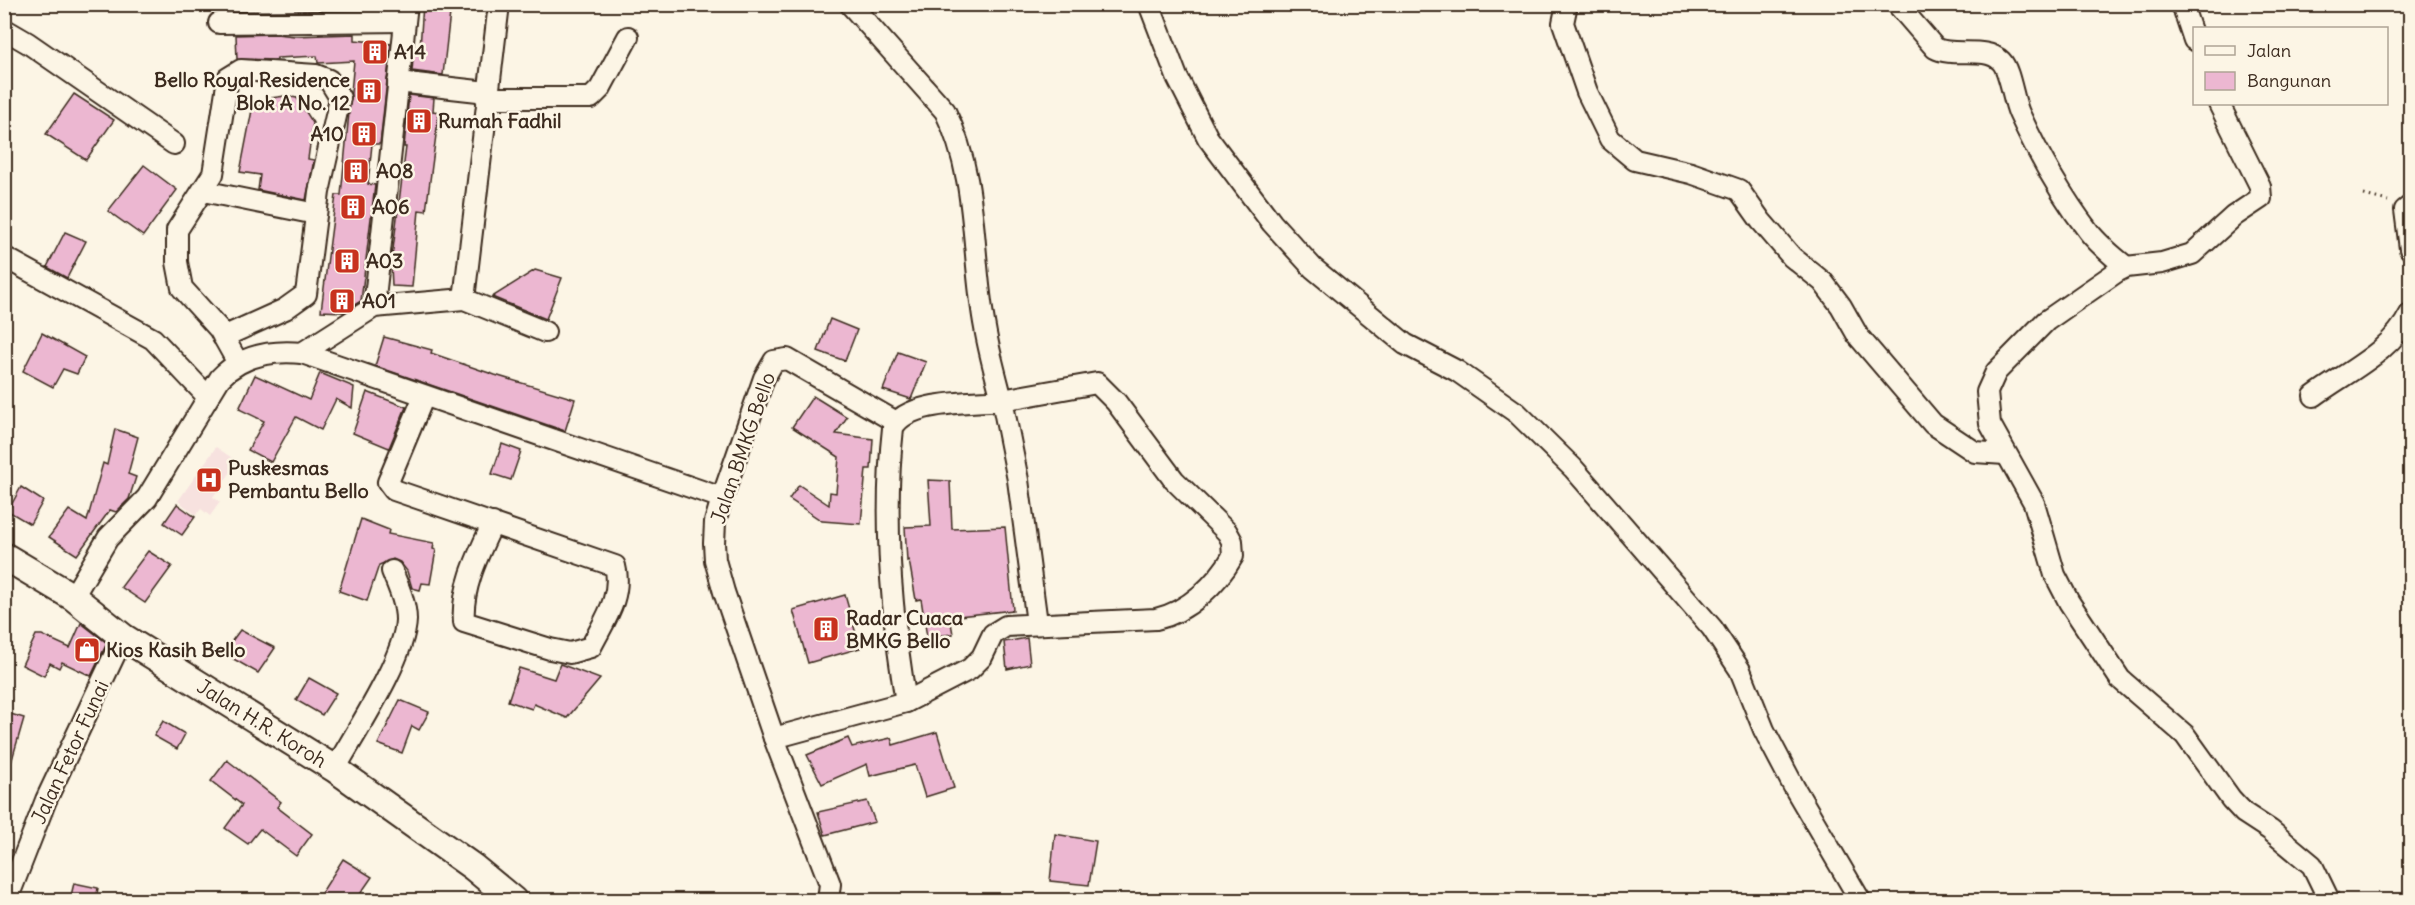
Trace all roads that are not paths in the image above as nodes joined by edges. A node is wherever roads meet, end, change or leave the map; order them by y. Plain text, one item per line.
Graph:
1 (499, 4) edge
2 (850, 4) edge
3 (1149, 4) edge
4 (1567, 4) edge
5 (1897, 4) edge
6 (2182, 4) edge
7 (406, 13) edge
8 (219, 23) dead end
9 (4, 29) edge
10 (628, 37) dead end
11 (2193, 37) edge
12 (398, 82) junction
13 (487, 95) junction
14 (2220, 105) edge
15 (174, 144) dead end
16 (202, 191) junction
17 (2408, 208) edge
18 (316, 214) junction
19 (2410, 249) edge
20 (4, 256) edge
21 (2126, 267) junction
22 (464, 299) junction
23 (374, 307) junction
24 (2410, 314) edge
25 (545, 332) dead end
26 (223, 337) junction
27 (302, 353) junction
28 (237, 363) junction
29 (424, 396) junction
30 (2314, 396) dead end
31 (208, 397) junction
32 (1002, 400) junction
33 (896, 422) junction
34 (2006, 454) junction
35 (722, 498) junction
36 (493, 523) junction
37 (4, 556) edge
38 (393, 571) dead end
39 (73, 597) junction
40 (1037, 623) junction
41 (123, 638) junction
42 (906, 702) junction
43 (774, 738) junction
44 (335, 769) junction
45 (7, 900) edge
46 (513, 900) edge
47 (828, 900) edge
48 (1860, 900) edge
49 (2328, 900) edge

1 - 13 street
2 - 32 street
3 - 48 street
4 - 34 street
5 - 21 street
6 - 11 street
7 - 8 street
7 - 12 street
9 - 15 street
10 - 13 street
12 - 13 street
12 - 23 street
13 - 22 street
14 - 21 street
16 - 18 street
16 - 18 street
16 - 26 street
17 - 19 street
18 - 26 street
20 - 31 street
21 - 34 street
22 - 23 street
22 - 25 street
23 - 27 street
24 - 30 street
26 - 28 street
27 - 28 street
27 - 29 street
28 - 31 street
29 - 35 street
29 - 36 street
31 - 39 street
32 - 33 street
32 - 40 street
32 - 40 street
33 - 35 street, Jalan BMKG Bello
33 - 42 street
34 - 49 street
35 - 43 street, Jalan BMKG Bello
36 - 36 street
37 - 39 main road, Jalan H.R. Koroh
38 - 44 street
39 - 41 main road, Jalan H.R. Koroh
40 - 42 street
41 - 44 main road, Jalan H.R. Koroh
41 - 45 street, Jalan Fetor Funai
42 - 43 street
43 - 47 street, Jalan BMKG Bello
44 - 46 main road, Jalan H.R. Koroh

